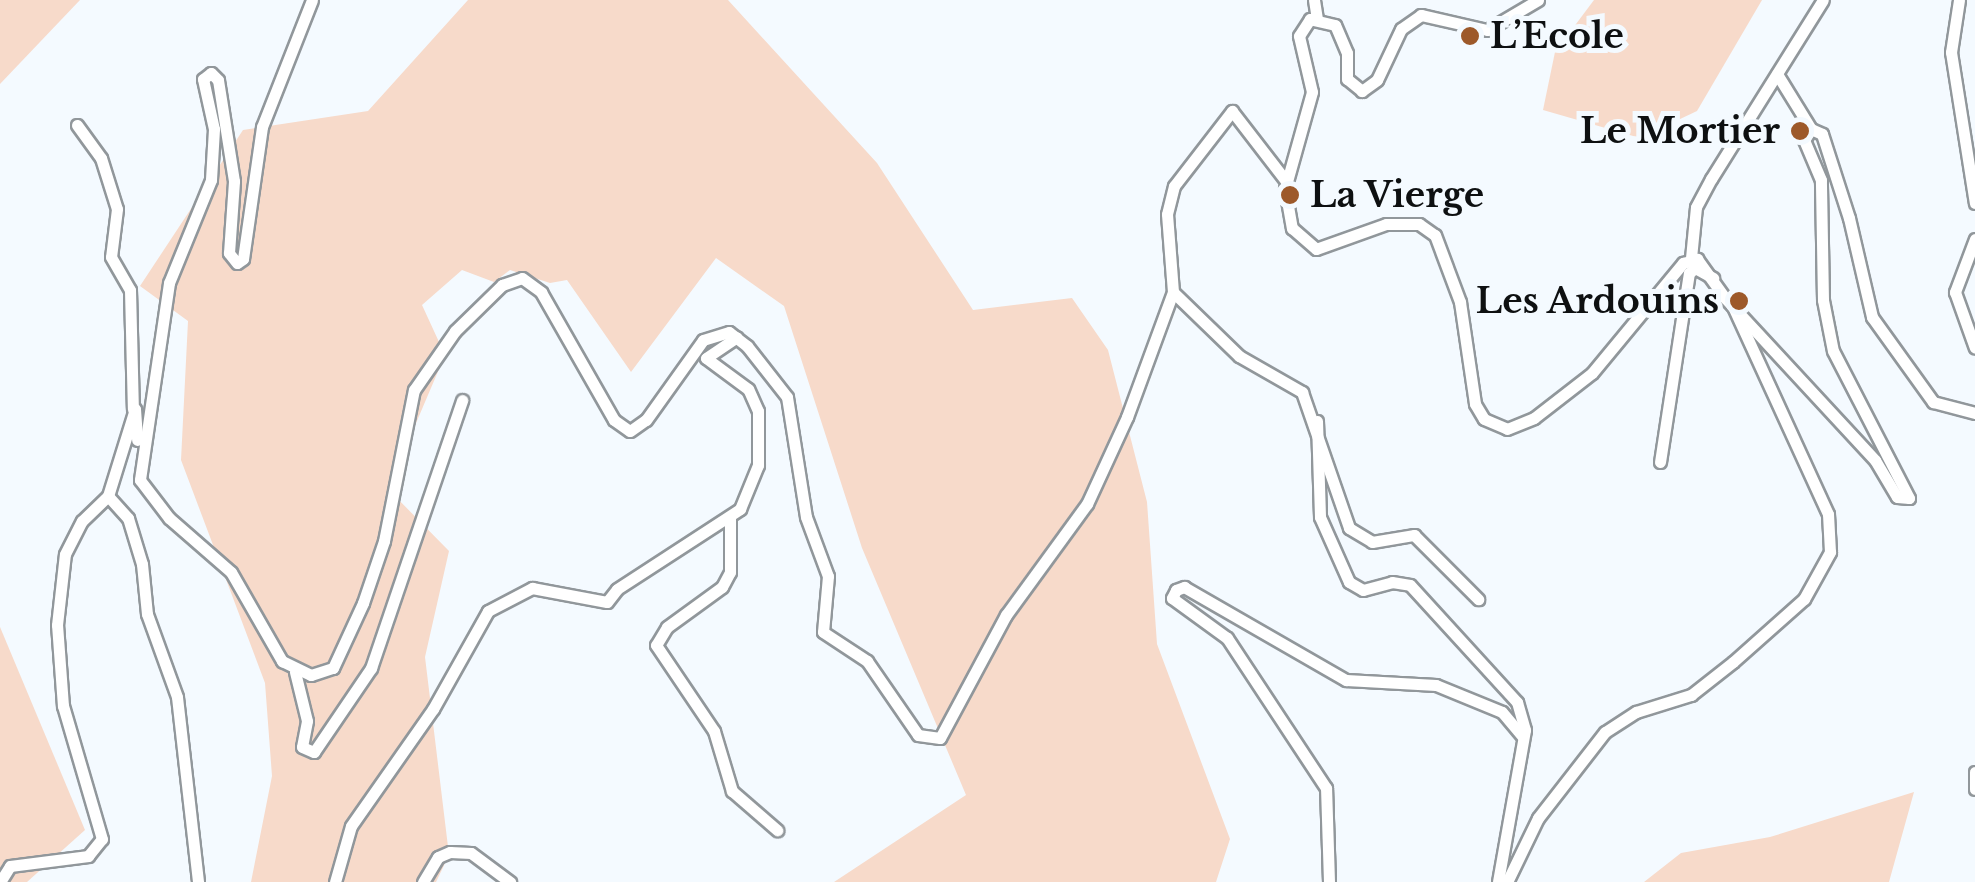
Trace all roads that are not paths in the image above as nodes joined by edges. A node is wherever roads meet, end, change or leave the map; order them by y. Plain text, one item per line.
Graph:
1 (312, 0) edge
2 (1314, 0) edge
3 (1538, 0) edge
4 (1823, 0) edge
5 (1959, 0) edge
6 (1317, 18) junction
7 (1777, 74) junction
8 (77, 126) dead end
9 (1811, 129) junction
10 (1286, 181) junction
11 (1975, 203) edge
12 (1975, 239) edge
13 (1691, 258) junction
14 (1713, 278) junction
15 (1173, 292) junction
16 (1732, 304) junction
17 (737, 337) junction
18 (1975, 348) edge
19 (462, 400) dead end
20 (134, 409) junction
21 (1975, 413) edge
22 (1318, 421) junction
23 (141, 461) junction
24 (1660, 462) dead end
25 (108, 496) junction
26 (730, 517) junction
27 (1478, 599) dead end
28 (295, 672) junction
29 (1522, 736) junction
30 (1975, 772) edge
31 (1975, 788) edge
32 (777, 830) dead end
33 (0, 882) edge
34 (198, 882) edge
35 (335, 882) edge
36 (423, 882) edge
37 (510, 882) edge
38 (1329, 882) edge
39 (1498, 882) edge
40 (1507, 882) edge

1 - 23 street
2 - 6 street
3 - 6 street
4 - 7 street
5 - 11 street
6 - 10 street
7 - 9 street
7 - 13 street
8 - 20 street
9 - 16 street
9 - 21 street
10 - 13 street
10 - 15 street
12 - 18 street
13 - 14 street
14 - 16 street
14 - 24 street
15 - 17 street
15 - 22 street
16 - 40 street
17 - 26 street
17 - 28 street
19 - 28 street
20 - 23 street
20 - 25 street
22 - 27 street
22 - 29 street
23 - 28 street
25 - 33 street
25 - 34 street
26 - 32 street
26 - 35 street
29 - 38 street
29 - 39 street
30 - 31 street
36 - 37 street

